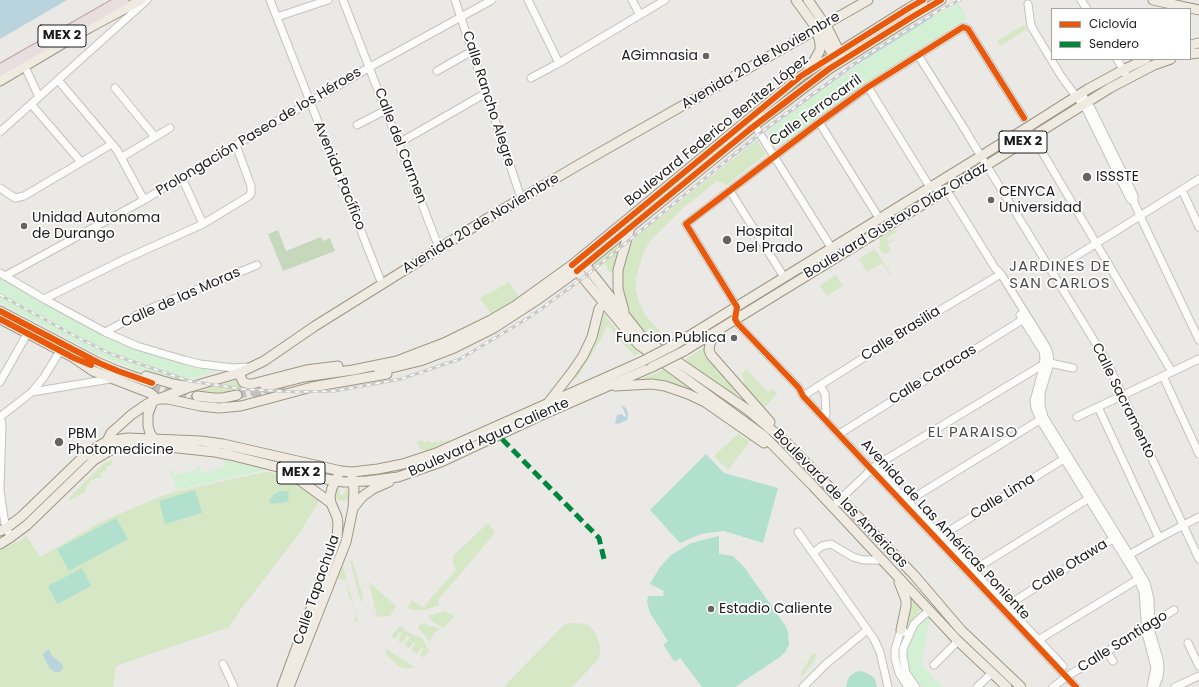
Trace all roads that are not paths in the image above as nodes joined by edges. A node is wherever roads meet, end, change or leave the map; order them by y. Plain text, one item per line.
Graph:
1 (123, 0) edge
2 (141, 0) edge
3 (147, 0) edge
4 (270, 0) edge
5 (328, 0) edge
6 (343, 0) edge
7 (455, 0) edge
8 (492, 0) edge
9 (528, 0) edge
10 (632, 0) edge
11 (665, 0) edge
12 (796, 0) edge
13 (808, 0) edge
14 (868, 0) edge
15 (923, 0) edge
16 (941, 0) edge
17 (1153, 0) edge
18 (1028, 4) dead end
19 (1190, 8) edge
20 (640, 15) junction
21 (461, 17) junction
22 (277, 18) junction
23 (821, 27) junction
24 (89, 28) junction
25 (472, 50) junction
26 (918, 55) junction
27 (839, 56) junction
28 (1051, 59) edge
29 (1052, 60) edge
30 (1118, 60) edge
31 (1144, 60) edge
32 (1168, 60) edge
33 (559, 63) junction
34 (370, 66) junction
35 (25, 67) junction
36 (0, 70) edge
37 (1123, 70) junction
38 (437, 71) dead end
39 (801, 76) junction
40 (531, 78) dead end
41 (1128, 78) junction
42 (58, 80) junction
43 (0, 81) edge
44 (868, 87) junction
45 (115, 88) dead end
46 (486, 93) junction
47 (1078, 95) junction
48 (39, 97) junction
49 (310, 101) junction
50 (31, 104) junction
51 (1086, 104) junction
52 (386, 110) junction
53 (1024, 118) dead end
54 (752, 122) junction
55 (819, 122) junction
56 (357, 125) dead end
57 (170, 128) dead end
58 (1028, 128) junction
59 (0, 132) edge
60 (1033, 136) junction
61 (155, 137) junction
62 (399, 143) junction
63 (112, 144) junction
64 (236, 145) junction
65 (775, 156) junction
66 (981, 156) junction
67 (122, 157) junction
68 (81, 162) junction
69 (987, 165) junction
70 (182, 178) junction
71 (1199, 179) edge
72 (932, 186) junction
73 (0, 188) edge
74 (1182, 190) junction
75 (730, 191) junction
76 (943, 192) junction
77 (522, 198) junction
78 (144, 200) junction
79 (1140, 216) junction
80 (879, 218) junction
81 (203, 224) junction
82 (1199, 227) edge
83 (630, 228) junction
84 (1096, 244) junction
85 (440, 248) junction
86 (831, 248) junction
87 (837, 257) junction
88 (582, 262) junction
89 (257, 265) dead end
90 (574, 268) junction
91 (1052, 271) junction
92 (2, 275) edge
93 (999, 275) junction
94 (784, 277) junction
95 (382, 284) junction
96 (44, 299) junction
97 (604, 303) junction
98 (615, 303) junction
99 (737, 307) junction
100 (0, 311) edge
101 (627, 318) junction
102 (1025, 318) junction
103 (735, 319) junction
104 (1, 322) edge
105 (105, 332) junction
106 (715, 332) junction
107 (26, 334) junction
108 (1199, 340) edge
109 (64, 349) junction
110 (422, 352) junction
111 (74, 358) junction
112 (1199, 359) edge
113 (420, 361) junction
114 (643, 361) joint
115 (1047, 364) junction
116 (652, 367) joint
117 (1073, 368) dead end
118 (239, 371) junction
119 (1172, 372) junction
120 (1163, 376) junction
121 (110, 379) junction
122 (0, 382) edge
123 (154, 383) junction
124 (200, 384) junction
125 (820, 385) junction
126 (265, 387) tunnel mouth
127 (605, 387) junction
128 (285, 388) tunnel mouth
129 (185, 389) junction
130 (32, 392) junction
131 (744, 393) junction
132 (805, 394) junction
133 (237, 395) tunnel mouth
134 (253, 396) tunnel mouth
135 (1121, 396) junction
136 (157, 399) junction
137 (182, 402) junction
138 (547, 404) junction
139 (738, 404) junction
140 (1098, 407) junction
141 (728, 413) junction
142 (826, 414) junction
143 (0, 417) edge
144 (1077, 417) dead end
145 (1042, 418) junction
146 (840, 433) junction
147 (154, 439) junction
148 (107, 441) junction
149 (787, 443) junction
150 (108, 451) junction
151 (1199, 454) edge
152 (1066, 458) junction
153 (873, 468) junction
154 (286, 469) junction
155 (341, 471) junction
156 (352, 472) junction
157 (398, 477) junction
158 (335, 481) junction
159 (353, 482) junction
160 (0, 490) edge
161 (1090, 497) junction
162 (840, 499) junction
163 (331, 503) junction
164 (906, 503) junction
165 (832, 507) junction
166 (353, 508) junction
167 (1199, 517) edge
168 (1183, 525) junction
169 (3, 529) edge
170 (798, 532) dead end
171 (939, 537) junction
172 (1115, 537) junction
173 (11, 538) junction
174 (1159, 538) junction
175 (0, 544) edge
176 (813, 553) junction
177 (1127, 556) junction
178 (1199, 559) edge
179 (882, 560) junction
180 (971, 572) junction
181 (895, 574) junction
182 (1140, 578) junction
183 (1004, 607) junction
184 (1174, 610) dead end
185 (931, 612) junction
186 (1148, 626) junction
187 (867, 630) junction
188 (905, 632) junction
189 (958, 641) junction
190 (1037, 641) junction
191 (1188, 643) dead end
192 (1107, 652) junction
193 (1155, 654) junction
194 (1113, 661) dead end
195 (223, 664) dead end
196 (934, 665) dead end
197 (1199, 666) edge
198 (992, 673) junction
199 (1068, 676) junction
200 (1199, 676) edge
201 (234, 687) edge
202 (282, 687) edge
203 (289, 687) edge
204 (803, 687) edge
205 (888, 687) edge
206 (908, 687) edge
207 (916, 687) edge
208 (977, 687) edge
209 (1007, 687) edge
210 (1021, 687) edge
211 (1053, 687) edge
212 (1076, 687) edge
213 (1082, 687) edge
214 (1151, 687) edge
215 (1155, 687) edge
216 (1175, 687) edge

1 - 36 highway, MEX 2
2 - 24 main road
3 - 42 street
4 - 22 street, Avenida Pacífico
5 - 22 street
6 - 34 street, Calle del Carmen
7 - 21 street, Calle Rancho Alegre
8 - 21 street, Prolongación Paseo de los Héroes
9 - 33 street
10 - 20 street
11 - 20 street
12 - 23 main road
13 - 23 main road
14 - 23 main road, Avenida 20 de Noviembre
15 - 27 main road, Boulevard Federico Benítez López
16 - 27 main road, Boulevard Federico Benítez López
17 - 19 main road
18 - 28 street
20 - 33 street
21 - 25 street, Calle Rancho Alegre
21 - 34 street, Prolongación Paseo de los Héroes
22 - 49 street, Avenida Pacífico
23 - 27 main road
23 - 39 main road
23 - 77 main road, Avenida 20 de Noviembre
24 - 35 main road
24 - 36 highway
25 - 38 street
25 - 46 street, Calle Rancho Alegre
26 - 44 street, Calle Ferrocarril
26 - 53 street, Calle Ferrocarril
26 - 66 street, Calle Sacramento
27 - 39 main road, Boulevard Federico Benítez López
27 - 54 main road, Boulevard Federico Benítez López
29 - 47 street
30 - 37 street
31 - 37 main road, Boulevard Gustavo Díaz Ordaz / MEX 2
32 - 41 main road, Boulevard Gustavo Díaz Ordaz / MEX 2
33 - 40 street
34 - 49 street, Prolongación Paseo de los Héroes
34 - 52 street, Calle del Carmen
35 - 43 main road
35 - 48 street
37 - 41 street
37 - 47 main road, Boulevard Gustavo Díaz Ordaz / MEX 2
39 - 54 main road, Boulevard Federico Benítez López
41 - 51 main road, Boulevard Gustavo Díaz Ordaz / MEX 2
42 - 48 street
42 - 63 street
44 - 55 street, Calle Ferrocarril
44 - 72 street
45 - 61 street
46 - 62 street
46 - 77 street, Calle Rancho Alegre
47 - 51 street
47 - 58 main road, Boulevard Gustavo Díaz Ordaz / MEX 2
48 - 50 street
49 - 64 street, Prolongación Paseo de los Héroes
49 - 95 street, Avenida Pacífico
50 - 59 street
50 - 68 street
51 - 60 main road, Boulevard Gustavo Díaz Ordaz / MEX 2
51 - 79 street
52 - 56 street
52 - 62 street, Calle del Carmen
54 - 65 street
54 - 83 main road, Boulevard Federico Benítez López
54 - 88 main road, Boulevard Federico Benítez López
55 - 65 street, Calle Ferrocarril
55 - 80 street
57 - 61 street
58 - 60 street
58 - 66 main road, Boulevard Gustavo Díaz Ordaz / MEX 2
60 - 69 main road, Boulevard Gustavo Díaz Ordaz / MEX 2
60 - 84 street
61 - 67 street
62 - 85 street, Calle del Carmen
63 - 67 street
63 - 68 street
64 - 70 street, Prolongación Paseo de los Héroes
64 - 81 street
65 - 75 street, Calle Ferrocarril
65 - 86 street
66 - 69 street, Calle Sacramento
66 - 72 main road, Boulevard Gustavo Díaz Ordaz / MEX 2
67 - 78 street
68 - 73 street
69 - 76 main road, Boulevard Gustavo Díaz Ordaz / MEX 2
69 - 91 street, Calle Sacramento
70 - 78 street, Prolongación Paseo de los Héroes
70 - 81 street
71 - 74 street
72 - 76 street
72 - 80 main road, Boulevard Gustavo Díaz Ordaz / MEX 2
74 - 79 street
74 - 82 street
75 - 94 street
75 - 99 street, Calle Ferrocarril
76 - 87 main road, Boulevard Gustavo Díaz Ordaz / MEX 2
76 - 93 street
77 - 85 main road, Avenida 20 de Noviembre
78 - 92 street, Prolongación Paseo de los Héroes
79 - 84 street
79 - 108 street
80 - 86 main road, Boulevard Gustavo Díaz Ordaz / MEX 2
81 - 96 street
83 - 88 main road, Boulevard Federico Benítez López
83 - 101 main road
84 - 91 street
84 - 119 street
85 - 95 main road, Avenida 20 de Noviembre
86 - 87 street
86 - 94 main road, Boulevard Gustavo Díaz Ordaz / MEX 2
87 - 103 main road, Boulevard Gustavo Díaz Ordaz / MEX 2
88 - 90 main road, Boulevard Federico Benítez López
88 - 98 main road, Boulevard de las Américas
89 - 105 street, Calle de las Moras
90 - 97 main road, Boulevard de las Américas
90 - 110 main road, Boulevard Federico Benítez López
90 - 113 main road, Boulevard Federico Benítez López
91 - 135 street, Calle Sacramento
92 - 96 street
93 - 102 street
93 - 125 street, Calle Brasilia
94 - 99 main road, Boulevard Gustavo Díaz Ordaz / MEX 2
95 - 118 main road, Avenida 20 de Noviembre
96 - 105 street
97 - 98 main road
97 - 138 main road
97 - 141 main road, Boulevard de las Américas
98 - 101 main road, Boulevard de las Américas
99 - 103 street
99 - 114 main road, Boulevard Gustavo Díaz Ordaz / MEX 2, bridge
100 - 109 main road
101 - 139 main road, Boulevard de las Américas
102 - 115 street
102 - 146 street, Calle Caracas
103 - 106 main road, Boulevard Gustavo Díaz Ordaz / MEX 2
103 - 132 street, Avenida de Las Américas Poniente
104 - 107 main road
105 - 118 street
106 - 116 main road, Boulevard Gustavo Díaz Ordaz / MEX 2, bridge
106 - 131 main road
107 - 109 main road
107 - 122 street
109 - 111 main road
109 - 123 main road
109 - 130 street
110 - 118 main road
110 - 126 main road, Boulevard Federico Benítez López
111 - 121 main road
111 - 123 main road
112 - 119 street
113 - 128 main road, Boulevard Federico Benítez López
113 - 137 main road
114 - 138 main road, Boulevard Agua Caliente / MEX 2
115 - 117 street
115 - 145 street
115 - 153 street
116 - 127 main road, Boulevard Agua Caliente / MEX 2
118 - 124 main road, Avenida 20 de Noviembre
119 - 120 street
120 - 135 street
120 - 151 street
121 - 130 street
121 - 136 main road
123 - 124 main road
123 - 136 main road
124 - 129 main road, Avenida 20 de Noviembre
125 - 132 street, Calle Brasilia
125 - 142 street
127 - 141 main road
127 - 157 main road, Boulevard Agua Caliente / MEX 2
129 - 136 main road, Avenida 20 de Noviembre
129 - 137 main road
130 - 143 street
131 - 139 main road
131 - 149 main road
132 - 142 street, Avenida de Las Américas Poniente
132 - 146 street, Avenida de Las Américas Poniente
133 - 134 main road
135 - 140 street
135 - 168 street, Calle Sacramento
136 - 137 main road
136 - 147 main road
136 - 148 main road, Avenida 20 de Noviembre
138 - 156 main road, Boulevard Agua Caliente / MEX 2
139 - 141 main road
139 - 149 main road, Boulevard de las Américas
140 - 144 street
140 - 174 street
141 - 165 main road, Boulevard de las Américas
142 - 146 street, Avenida de Las Américas Poniente
143 - 160 street
145 - 152 street
145 - 164 street
146 - 153 street, Avenida de Las Américas Poniente
147 - 148 main road, Boulevard Agua Caliente / MEX 2
147 - 155 main road, Boulevard Agua Caliente / MEX 2
148 - 150 main road
148 - 169 main road, Boulevard Agua Caliente / MEX 2
149 - 162 main road, Boulevard de las Américas
150 - 154 main road, Boulevard Agua Caliente / MEX 2
150 - 173 main road, Boulevard Agua Caliente / MEX 2
152 - 161 street
152 - 171 street, Calle Lima
153 - 162 street
153 - 164 street, Avenida de Las Américas Poniente
154 - 158 main road, Boulevard Agua Caliente / MEX 2
154 - 163 main road
155 - 156 main road, Boulevard Agua Caliente / MEX 2
155 - 158 main road, Calle Tapachula
156 - 159 main road, Calle Tapachula
157 - 159 main road, Boulevard Agua Caliente / MEX 2
157 - 166 main road
158 - 159 main road, Boulevard Agua Caliente / MEX 2
158 - 163 main road, Calle Tapachula
159 - 166 main road, Calle Tapachula
160 - 169 street
161 - 172 street
161 - 180 street
162 - 165 street
162 - 210 main road, Boulevard de las Américas
163 - 202 main road, Calle Tapachula
164 - 171 street, Avenida de Las Américas Poniente
165 - 179 main road, Boulevard de las Américas
166 - 203 main road, Calle Tapachula
167 - 168 street
168 - 174 street
168 - 178 street, Calle Sacramento
169 - 173 street
170 - 176 street
171 - 180 street, Avenida de Las Américas Poniente
172 - 177 street
172 - 183 street, Calle Otawa
173 - 175 main road, Boulevard Agua Caliente / MEX 2
174 - 177 street
176 - 179 street
176 - 187 street
177 - 182 street
179 - 181 main road, Boulevard de las Américas
180 - 183 street, Avenida de Las Américas Poniente
181 - 185 main road, Boulevard de las Américas
181 - 188 main road
182 - 186 street
182 - 190 street
183 - 190 street, Avenida de Las Américas Poniente
184 - 186 street, Calle Santiago
185 - 188 street
185 - 189 main road, Boulevard de las Américas
186 - 192 street, Calle Santiago
186 - 193 street
187 - 204 street
187 - 205 street
188 - 206 street
188 - 207 street
189 - 196 street
189 - 198 main road, Boulevard de las Américas
190 - 199 street, Avenida de Las Américas Poniente
191 - 197 street
192 - 194 street
192 - 199 street, Calle Santiago
193 - 214 street
193 - 215 street
195 - 201 street
198 - 208 street
198 - 209 main road, Boulevard de las Américas
199 - 211 street, Calle Santiago
199 - 212 street, Avenida de Las Américas Poniente
199 - 213 street, Avenida de Las Américas Poniente
200 - 216 street

